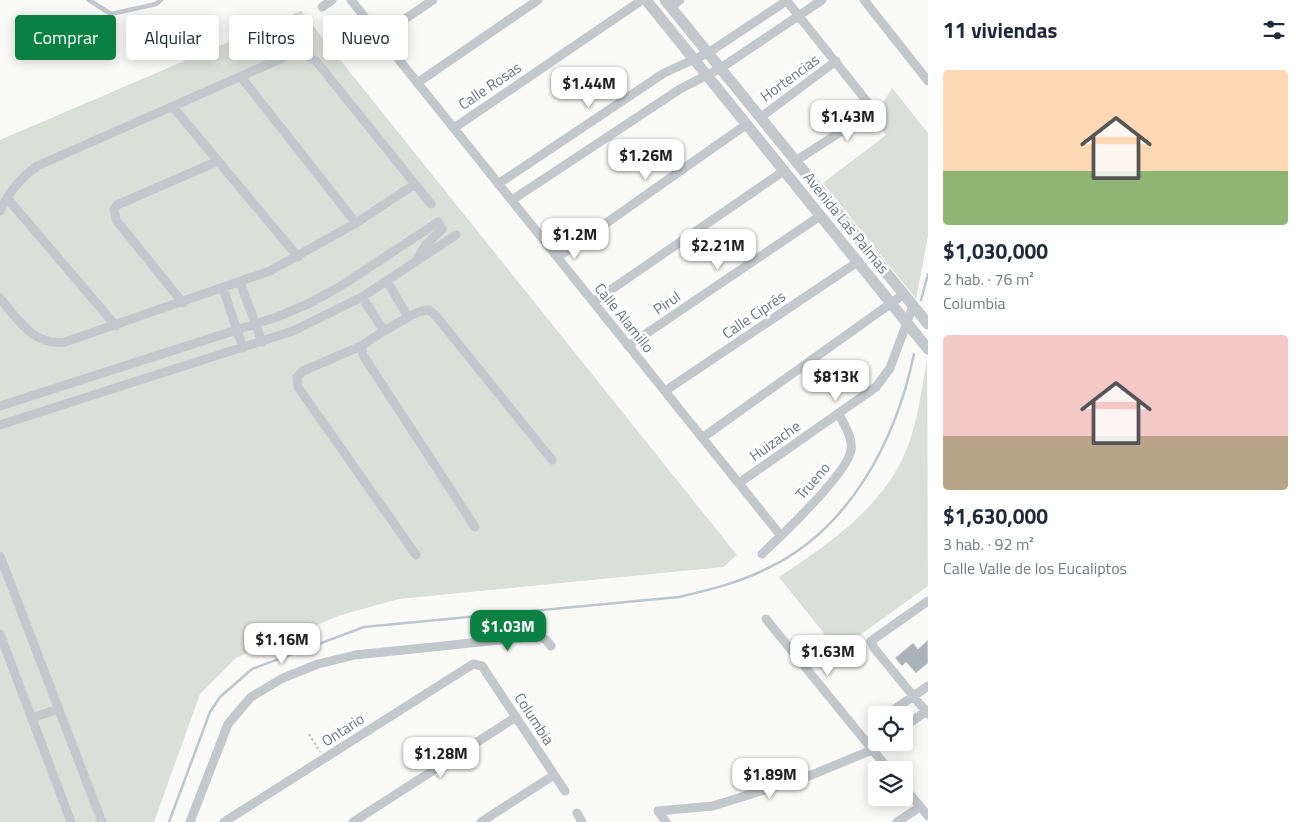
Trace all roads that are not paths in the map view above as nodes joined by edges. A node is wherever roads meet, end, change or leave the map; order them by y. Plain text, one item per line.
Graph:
1 (89, 0) edge
2 (161, 0) edge
3 (332, 0) edge
4 (351, 0) edge
5 (432, 0) edge
6 (538, 0) edge
7 (642, 0) edge
8 (646, 0) edge
9 (787, 0) edge
10 (822, 0) edge
11 (864, 0) edge
12 (671, 2) edge
13 (322, 6) dead end
14 (363, 15) edge
15 (799, 15) junction
16 (408, 17) edge
17 (708, 53) junction
18 (693, 58) junction
19 (399, 60) edge
20 (836, 61) junction
21 (721, 68) junction
22 (707, 75) junction
23 (241, 78) junction
24 (928, 81) edge
25 (418, 83) junction
26 (173, 107) junction
27 (761, 117) junction
28 (747, 124) junction
29 (454, 128) junction
30 (797, 160) junction
31 (218, 161) junction
32 (784, 170) junction
33 (415, 184) junction
34 (498, 184) junction
35 (7, 198) junction
36 (512, 200) junction
37 (431, 204) dead end
38 (0, 211) edge
39 (820, 216) junction
40 (356, 223) junction
41 (456, 235) dead end
42 (298, 257) junction
43 (558, 257) junction
44 (416, 261) junction
45 (859, 261) junction
46 (387, 281) junction
47 (240, 282) junction
48 (223, 288) junction
49 (904, 294) junction
50 (362, 297) junction
51 (0, 298) edge
52 (593, 302) junction
53 (183, 303) junction
54 (891, 303) junction
55 (913, 306) junction
56 (408, 317) junction
57 (906, 321) junction
58 (255, 324) junction
59 (928, 324) edge
60 (116, 326) junction
61 (238, 330) junction
62 (384, 331) junction
63 (262, 342) junction
64 (361, 346) junction
65 (628, 346) junction
66 (243, 348) junction
67 (928, 349) edge
68 (665, 391) junction
69 (0, 406) edge
70 (839, 414) junction
71 (0, 425) edge
72 (702, 438) junction
73 (552, 460) dead end
74 (739, 483) junction
75 (475, 527) dead end
76 (781, 536) junction
77 (762, 554) dead end
78 (0, 556) edge
79 (416, 556) dead end
80 (928, 601) edge
81 (766, 619) dead end
82 (0, 634) edge
83 (552, 646) dead end
84 (477, 663) joint
85 (928, 686) edge
86 (913, 696) junction
87 (899, 706) edge
88 (58, 710) junction
89 (927, 712) edge
90 (516, 717) junction
91 (32, 718) junction
92 (913, 721) edge
93 (868, 745) edge
94 (870, 751) edge
95 (873, 751) edge
96 (881, 761) edge
97 (554, 775) junction
98 (565, 791) dead end
99 (913, 799) edge
100 (920, 807) junction
101 (576, 813) dead end
102 (928, 816) edge
103 (72, 822) edge
104 (102, 822) edge
105 (190, 822) edge
106 (224, 822) edge
107 (353, 822) edge
108 (481, 822) edge
109 (582, 822) edge
110 (666, 822) edge
111 (897, 822) edge

1 - 2 lane
3 - 13 street
4 - 14 street, Calle Alamillo
5 - 16 street
6 - 25 street
7 - 29 street, Calle Rosas
8 - 18 street, Avenida Las Palmas
9 - 15 street
9 - 17 street
10 - 15 street
11 - 24 street
12 - 17 street, Avenida Las Palmas
15 - 20 street
15 - 21 street
17 - 18 street
17 - 21 street, Avenida Las Palmas
18 - 22 street, Avenida Las Palmas
18 - 34 street
19 - 25 street, Calle Alamillo
20 - 27 street, Hortencias
20 - 30 street
21 - 22 street
21 - 27 street, Avenida Las Palmas
22 - 28 street, Avenida Las Palmas
22 - 36 street
23 - 26 street
23 - 33 street
23 - 40 street
25 - 29 street, Calle Alamillo
26 - 31 street
26 - 35 street
27 - 30 street, Avenida Las Palmas
28 - 32 street, Avenida Las Palmas
28 - 43 street
29 - 34 street, Calle Alamillo
30 - 49 street, Avenida Las Palmas
31 - 42 street
31 - 53 street
32 - 39 street, Avenida Las Palmas
32 - 52 street
33 - 37 street
33 - 40 street
34 - 36 street, Calle Alamillo
35 - 38 street
35 - 60 street
36 - 43 street, Calle Alamillo
39 - 45 street, Avenida Las Palmas
39 - 65 street, Pirul
40 - 42 street
41 - 44 street
42 - 47 street
43 - 52 street, Calle Alamillo
44 - 46 street
44 - 58 street
45 - 54 street, Avenida Las Palmas
45 - 68 street, Calle Ciprés
46 - 50 street
46 - 56 street
47 - 48 street
47 - 58 street
48 - 53 street
48 - 61 street
49 - 54 street
49 - 55 street, Avenida Las Palmas
50 - 62 street
50 - 63 street
51 - 60 street
52 - 65 street, Calle Alamillo
53 - 60 street
54 - 57 street, Avenida Las Palmas
54 - 72 street
55 - 57 street, Huizache
55 - 59 street, Avenida Las Palmas
56 - 62 street
56 - 73 street
57 - 67 street, Avenida Las Palmas
57 - 70 street, Huizache
58 - 61 street
58 - 63 street
61 - 66 street
61 - 69 street
62 - 64 street
63 - 66 street
64 - 75 street
64 - 79 street
65 - 68 street, Calle Alamillo
66 - 71 street
68 - 72 street, Calle Alamillo
70 - 74 street, Huizache
70 - 76 street, Trueno
72 - 74 street, Calle Alamillo
74 - 76 street, Calle Alamillo
76 - 77 street, Trueno
78 - 88 street
80 - 86 street
81 - 93 street
82 - 91 street
83 - 105 street
84 - 90 street, Columbia
84 - 106 street, Ontario
85 - 86 street
86 - 87 street
86 - 89 street
88 - 91 street
88 - 104 street
89 - 92 street
90 - 97 street, Columbia
90 - 107 street
91 - 103 street
94 - 110 street
95 - 96 street
97 - 98 street, Columbia
97 - 108 street
99 - 100 street
100 - 102 street
100 - 111 street
101 - 109 street

